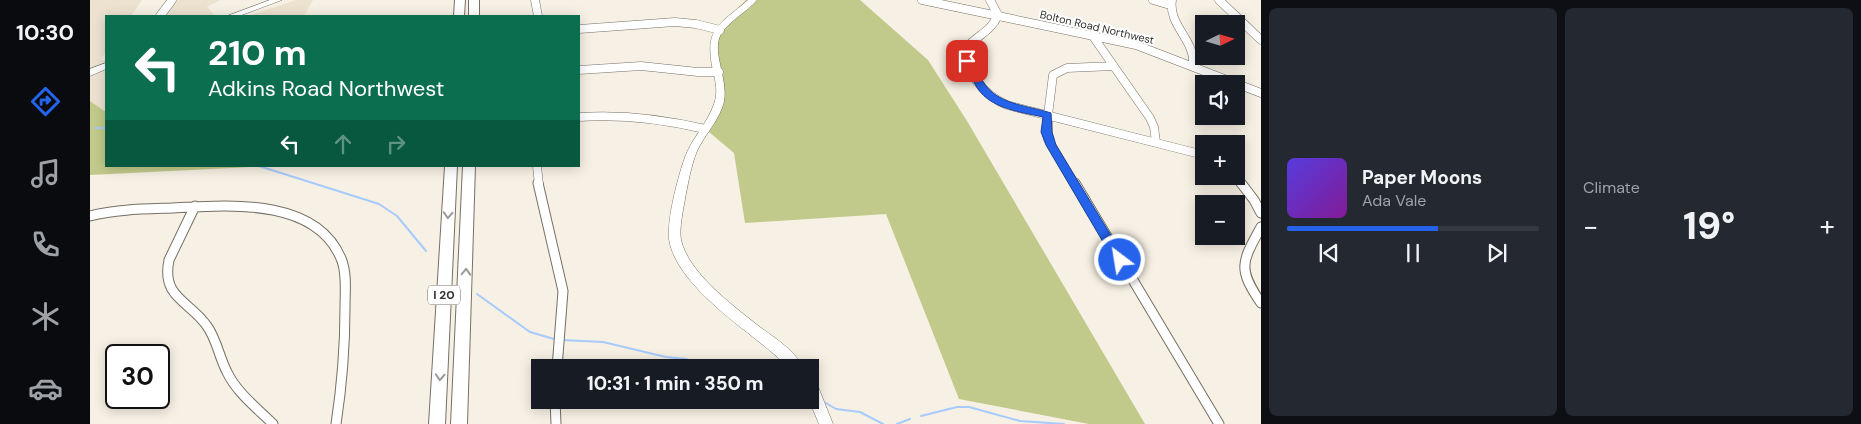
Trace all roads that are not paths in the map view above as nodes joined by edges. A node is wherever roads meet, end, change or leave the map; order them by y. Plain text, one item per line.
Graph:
1 (172, 0) edge
2 (278, 0) edge
3 (460, 0) edge
4 (474, 0) edge
5 (535, 0) edge
6 (753, 0) edge
7 (922, 0) edge
8 (990, 0) edge
9 (1153, 0) edge
10 (1219, 0) edge
11 (1171, 2) edge
12 (161, 15) edge
13 (234, 15) edge
14 (460, 15) edge
15 (474, 15) edge
16 (538, 15) edge
17 (998, 15) junction
18 (580, 29) edge
19 (720, 30) junction
20 (1092, 35) junction
21 (1261, 40) edge
22 (105, 66) edge
23 (1113, 66) junction
24 (1193, 66) junction
25 (580, 70) edge
26 (719, 72) junction
27 (90, 73) edge
28 (1261, 93) edge
29 (1048, 115) junction
30 (580, 117) edge
31 (704, 129) junction
32 (1156, 142) junction
33 (1195, 153) edge
34 (451, 167) edge
35 (469, 167) edge
36 (537, 167) edge
37 (1242, 185) edge
38 (195, 206) junction
39 (1261, 213) edge
40 (90, 216) edge
41 (1261, 227) edge
42 (1261, 303) edge
43 (463, 356) junction
44 (558, 359) edge
45 (789, 359) edge
46 (819, 406) edge
47 (555, 409) edge
48 (273, 424) edge
49 (336, 424) edge
50 (437, 424) edge
51 (460, 424) edge
52 (464, 424) edge
53 (556, 424) edge
54 (826, 424) edge
55 (1219, 424) edge

1 - 12 street
2 - 13 main road
3 - 14 highway
4 - 15 highway
5 - 16 street
6 - 19 main road
7 - 17 street, Bolton Road Northwest
8 - 17 street
9 - 11 street
10 - 21 street
11 - 24 street
17 - 20 street, Bolton Road Northwest
17 - 29 street
18 - 19 street
19 - 26 main road
20 - 23 street
20 - 24 street, Bolton Road Northwest
22 - 27 main road
23 - 29 street
23 - 32 street
24 - 28 street, Bolton Road Northwest
25 - 26 street
26 - 31 main road
29 - 32 street
29 - 55 street
30 - 31 street
31 - 45 main road
32 - 33 street
34 -> 50 highway, I 20
43 -> 35 highway, I 20
36 - 44 street
37 - 39 street
38 - 40 street
38 - 48 street
38 - 49 street
41 - 42 street
43 - 51 highway, I 20
43 - 52 highway
46 - 54 main road
47 - 53 street

